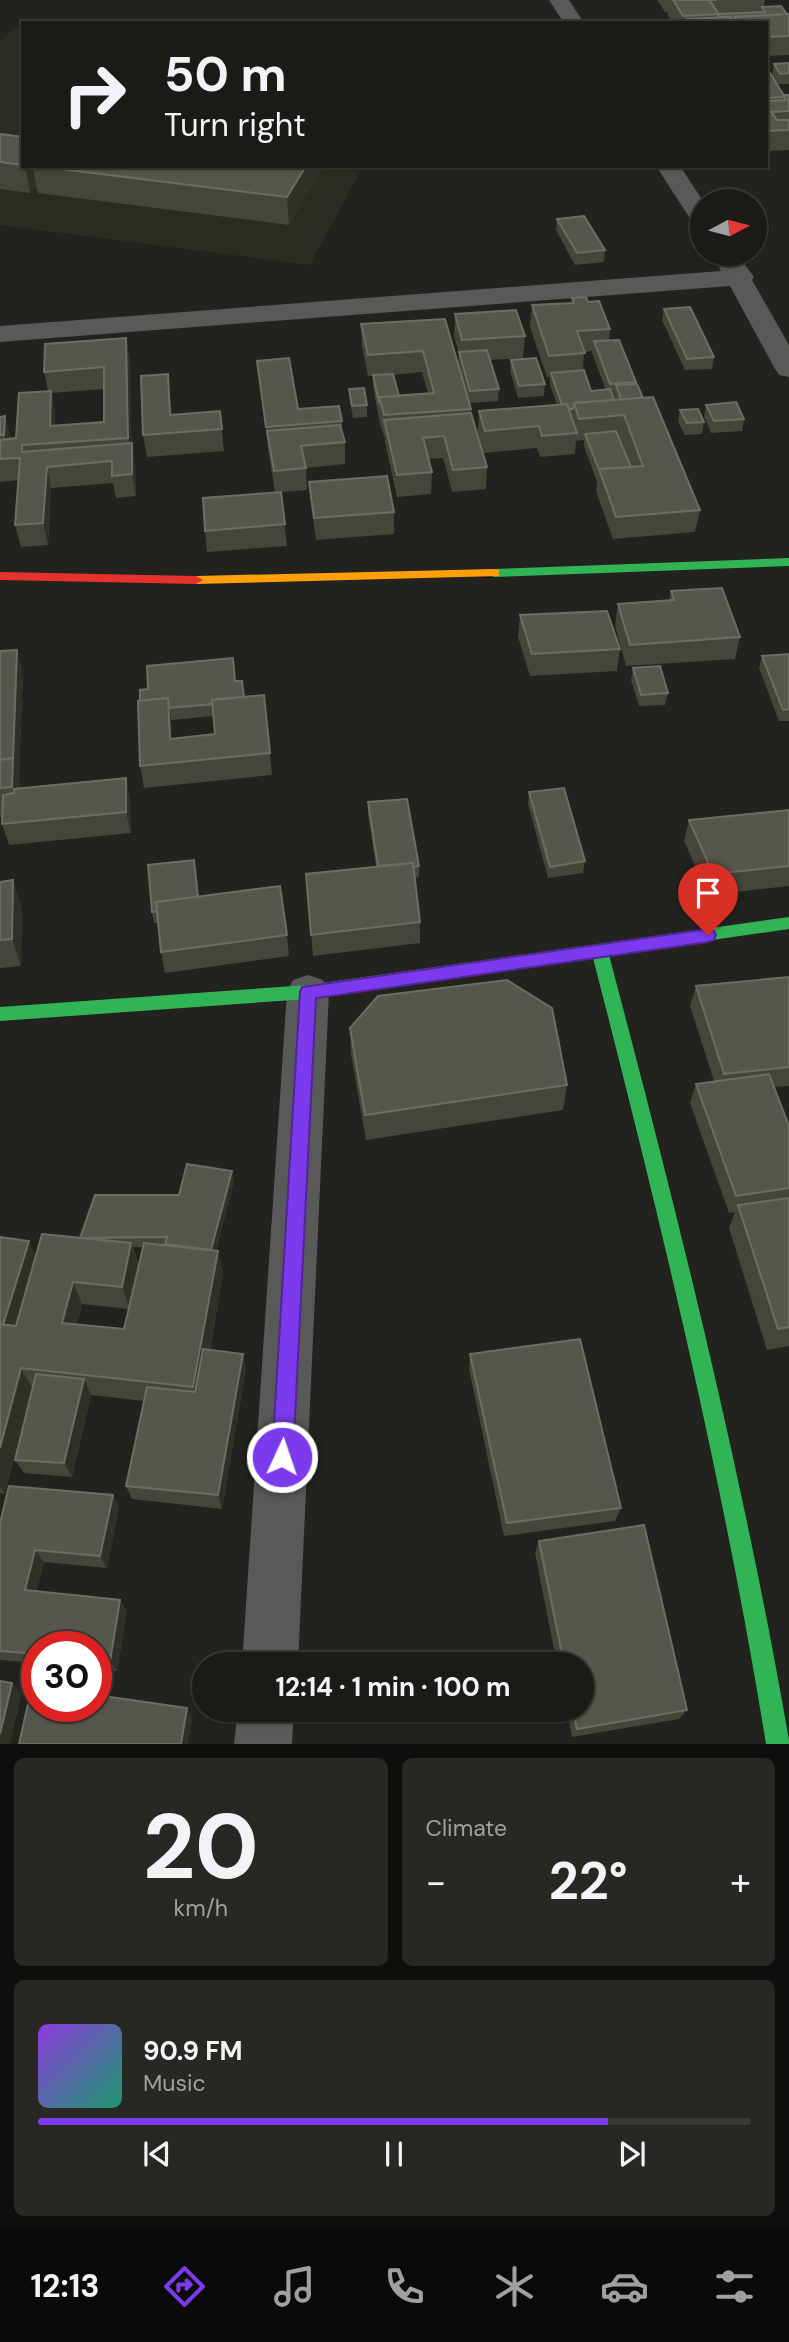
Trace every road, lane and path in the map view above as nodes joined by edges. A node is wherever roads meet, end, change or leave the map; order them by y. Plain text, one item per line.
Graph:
1 (559, 0) edge
2 (573, 21) edge
3 (669, 168) edge
4 (690, 200) edge
5 (733, 266) edge
6 (741, 277) junction
7 (0, 334) edge
8 (789, 369) edge
9 (789, 562) edge
10 (0, 576) edge
11 (789, 923) edge
12 (600, 951) junction
13 (308, 992) junction
14 (0, 1014) edge
15 (271, 1652) edge
16 (265, 1722) edge
17 (263, 1744) edge
18 (778, 1744) edge

1 - 2 street
3 - 4 street
5 - 6 street
6 - 7 street
6 - 8 street
9 - 10 street
11 - 12 street
12 - 13 street
12 - 18 street
13 - 14 street
13 - 15 street
16 - 17 street

